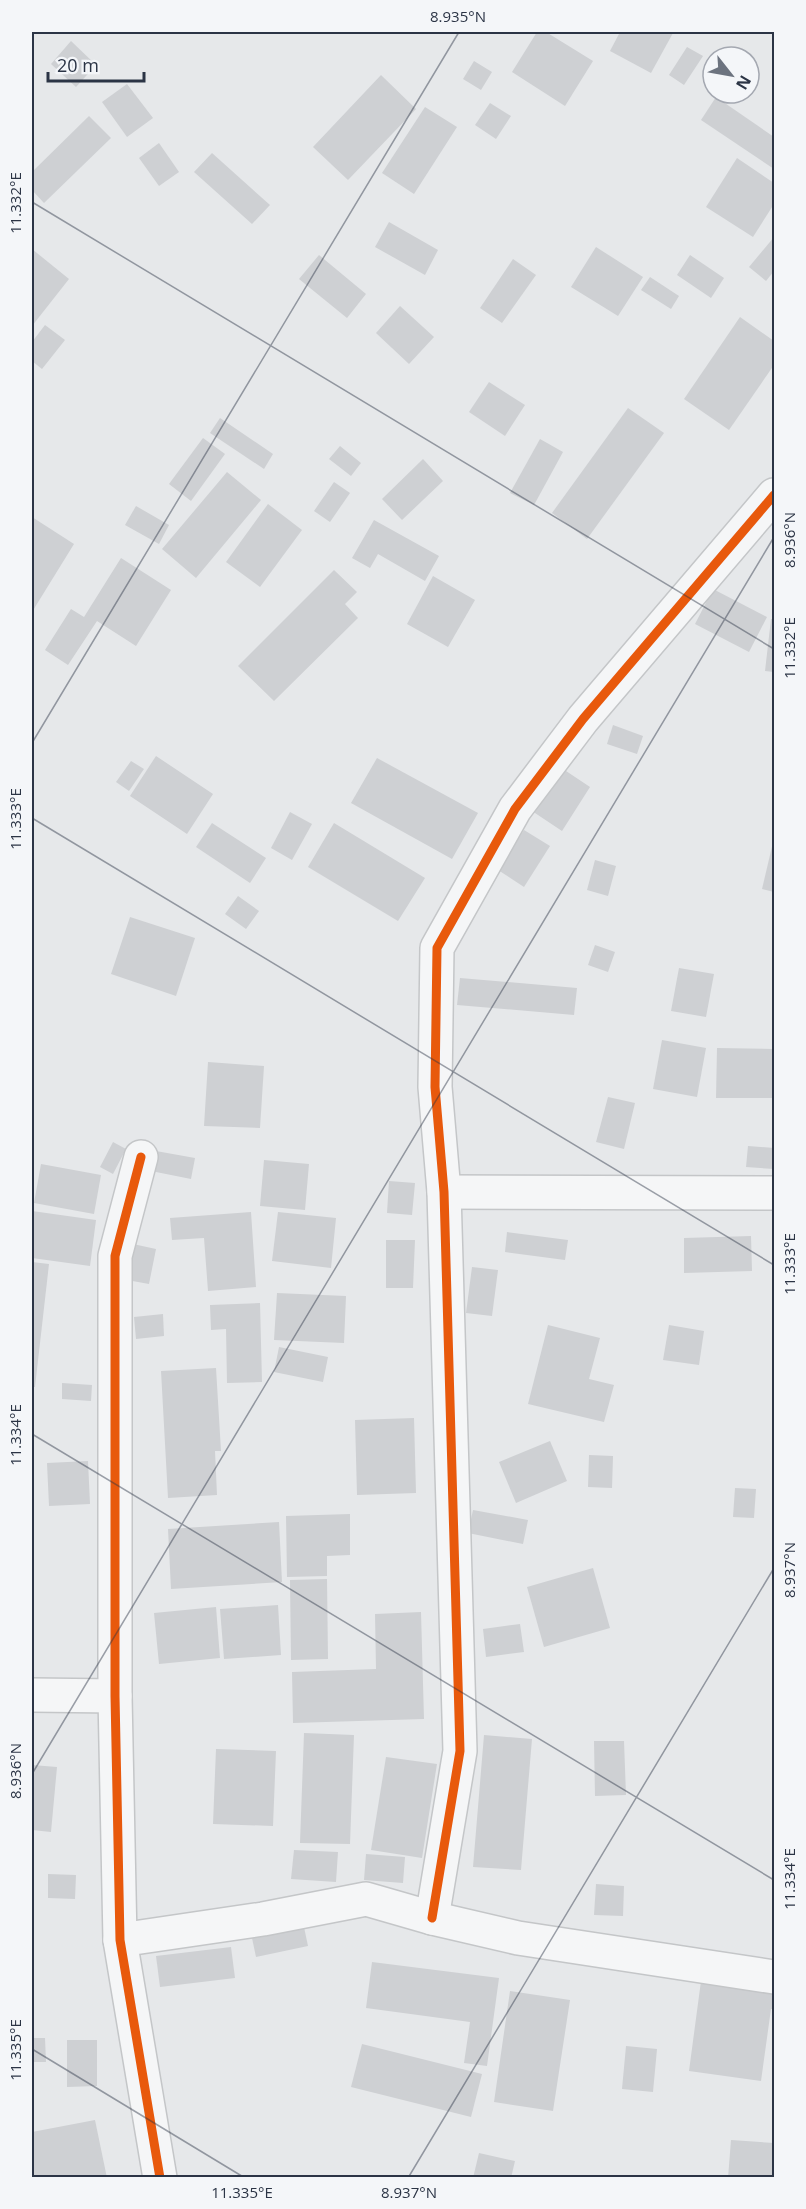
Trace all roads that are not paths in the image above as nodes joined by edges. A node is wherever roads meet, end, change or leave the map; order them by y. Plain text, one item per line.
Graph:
1 (774, 495) edge
2 (141, 1157) dead end
3 (444, 1192) junction
4 (774, 1193) edge
5 (32, 1695) edge
6 (115, 1696) junction
7 (432, 1918) junction
8 (120, 1940) junction
9 (774, 1977) edge
10 (160, 2178) edge

1 - 3 street
2 - 6 street
3 - 4 street
3 - 7 street
5 - 6 street
6 - 8 street
7 - 8 street
7 - 9 street
8 - 10 street

